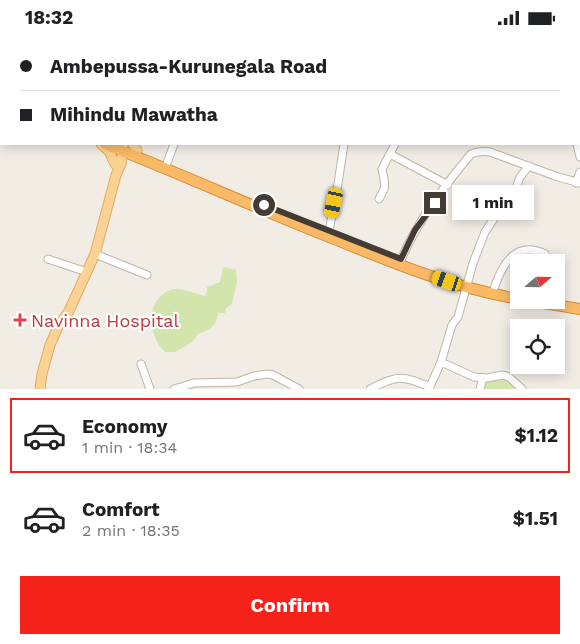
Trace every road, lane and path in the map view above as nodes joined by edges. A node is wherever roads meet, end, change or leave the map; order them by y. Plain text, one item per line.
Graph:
1 (104, 145) edge
2 (174, 145) edge
3 (344, 145) edge
4 (394, 145) edge
5 (121, 146) edge
6 (482, 147) edge
7 (135, 150) edge
8 (390, 154) junction
9 (167, 163) junction
10 (118, 164) junction
11 (529, 166) junction
12 (580, 172) edge
13 (578, 183) edge
14 (448, 185) junction
15 (379, 199) dead end
16 (329, 231) junction
17 (95, 254) junction
18 (516, 254) edge
19 (545, 254) dead end
20 (510, 258) edge
21 (48, 259) dead end
22 (400, 262) junction
23 (87, 272) junction
24 (147, 275) dead end
25 (467, 285) junction
26 (494, 289) junction
27 (510, 292) edge
28 (510, 297) edge
29 (565, 300) edge
30 (580, 303) edge
31 (565, 306) edge
32 (580, 309) edge
33 (440, 362) junction
34 (141, 363) dead end
35 (483, 377) junction
36 (430, 388) edge
37 (40, 389) edge
38 (150, 389) edge
39 (174, 389) edge
40 (299, 389) edge
41 (370, 389) edge
42 (480, 389) edge
43 (522, 389) edge

1 - 10 main road
2 - 9 street
3 - 16 street
4 - 8 street
5 - 7 highway
5 - 10 main road
6 - 11 street
6 - 14 street
7 - 9 highway
7 - 10 main road
7 - 22 highway
8 - 14 street
8 - 15 street
9 - 16 highway
10 - 17 main road
11 - 13 street
11 - 25 street
12 - 13 street
14 - 22 street
16 - 22 highway
17 - 23 main road
17 - 24 street
18 - 19 street
20 - 26 street
21 - 23 street
22 - 25 highway
23 - 37 main road
25 - 26 highway
25 - 28 highway
25 - 33 street
26 - 27 highway
29 - 30 highway
31 - 32 highway
33 - 35 street
33 - 36 street
34 - 38 street
35 - 42 street
35 - 43 street
36 - 41 street
39 - 40 street

